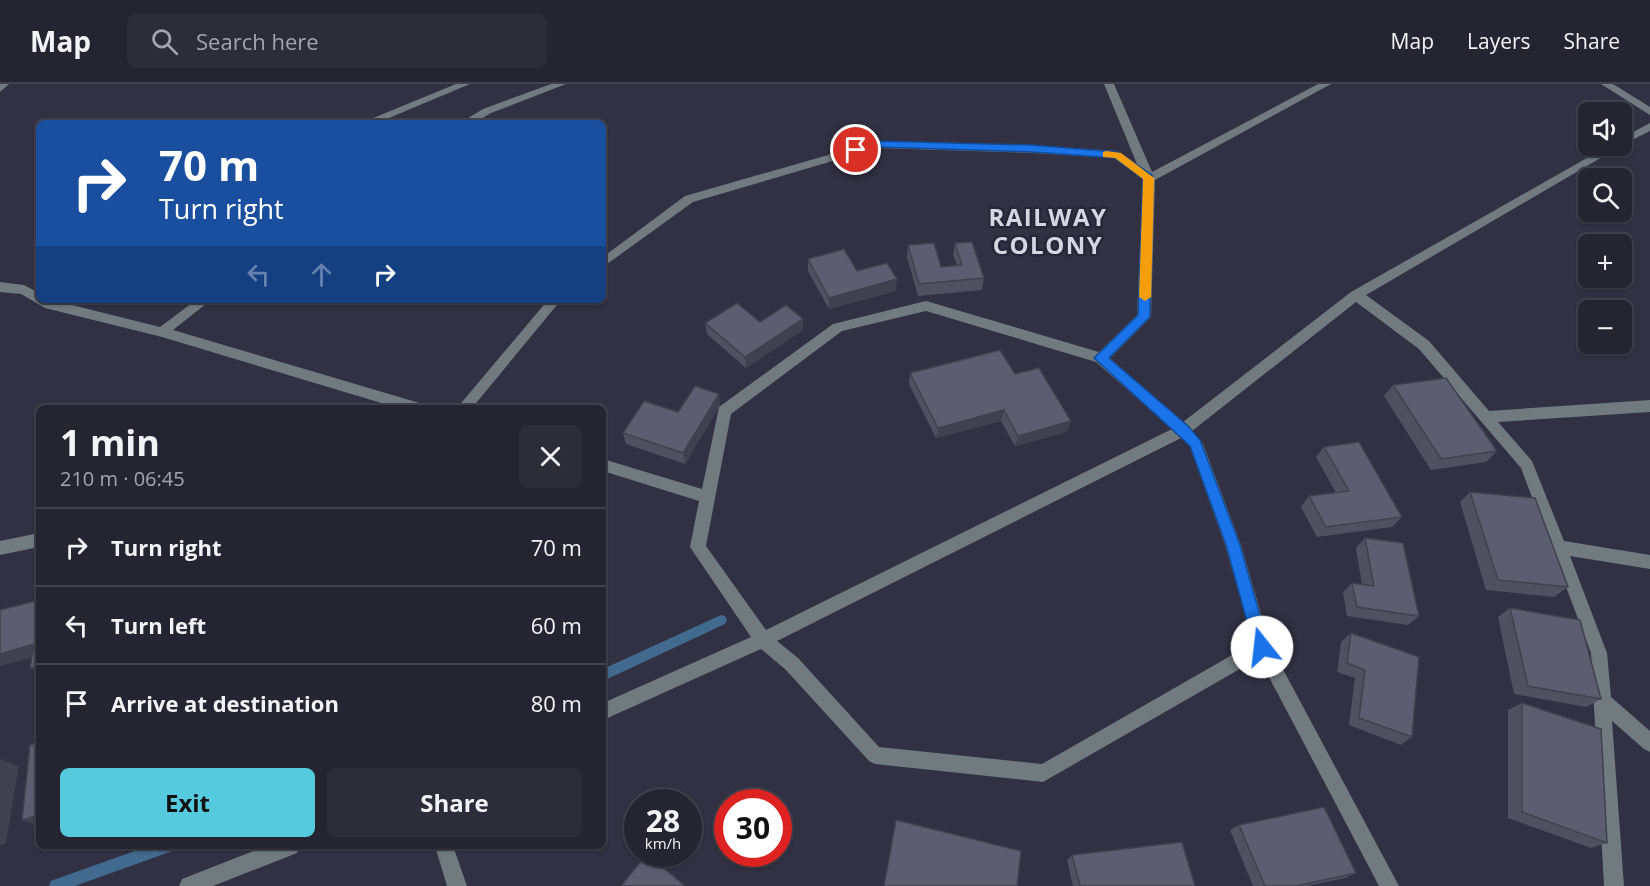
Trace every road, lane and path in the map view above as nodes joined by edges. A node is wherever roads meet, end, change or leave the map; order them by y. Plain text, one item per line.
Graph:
1 (4, 84) edge
2 (465, 84) edge
3 (561, 84) edge
4 (1109, 84) edge
5 (1326, 84) edge
6 (1606, 84) edge
7 (0, 89) edge
8 (1650, 112) edge
9 (374, 120) edge
10 (471, 120) edge
11 (1650, 126) edge
12 (1632, 136) edge
13 (1599, 156) edge
14 (1149, 178) junction
15 (606, 261) edge
16 (0, 286) edge
17 (1356, 295) junction
18 (36, 296) edge
19 (54, 303) edge
20 (201, 303) edge
21 (552, 303) edge
22 (162, 332) junction
23 (1101, 358) junction
24 (406, 405) edge
25 (467, 405) edge
26 (1650, 406) edge
27 (1485, 417) junction
28 (1183, 430) junction
29 (606, 466) edge
30 (708, 497) junction
31 (36, 541) edge
32 (1558, 547) junction
33 (0, 548) edge
34 (1650, 562) edge
35 (763, 640) junction
36 (1262, 647) junction
37 (1602, 702) junction
38 (606, 711) edge
39 (1650, 730) edge
40 (1650, 743) edge
41 (282, 849) edge
42 (445, 849) edge
43 (189, 886) edge
44 (457, 886) edge
45 (1389, 886) edge
46 (1614, 886) edge

1 - 7 street
2 - 9 street
3 - 10 street
4 - 14 street
5 - 14 street
6 - 8 street
11 - 12 street
13 - 17 street
14 - 15 street
14 - 23 street
16 - 18 street
17 - 27 street
17 - 28 street
19 - 22 street
20 - 22 street
21 - 25 street
22 - 24 street
23 - 28 street
23 - 30 street
26 - 27 street
27 - 32 street
28 - 35 street
28 - 36 street
29 - 30 street
30 - 35 street
31 - 33 street
32 - 34 street
32 - 37 street
35 - 36 street
35 - 38 street
36 - 45 street
37 - 39 street
37 - 40 street
37 - 46 street
41 - 43 street
42 - 44 street

